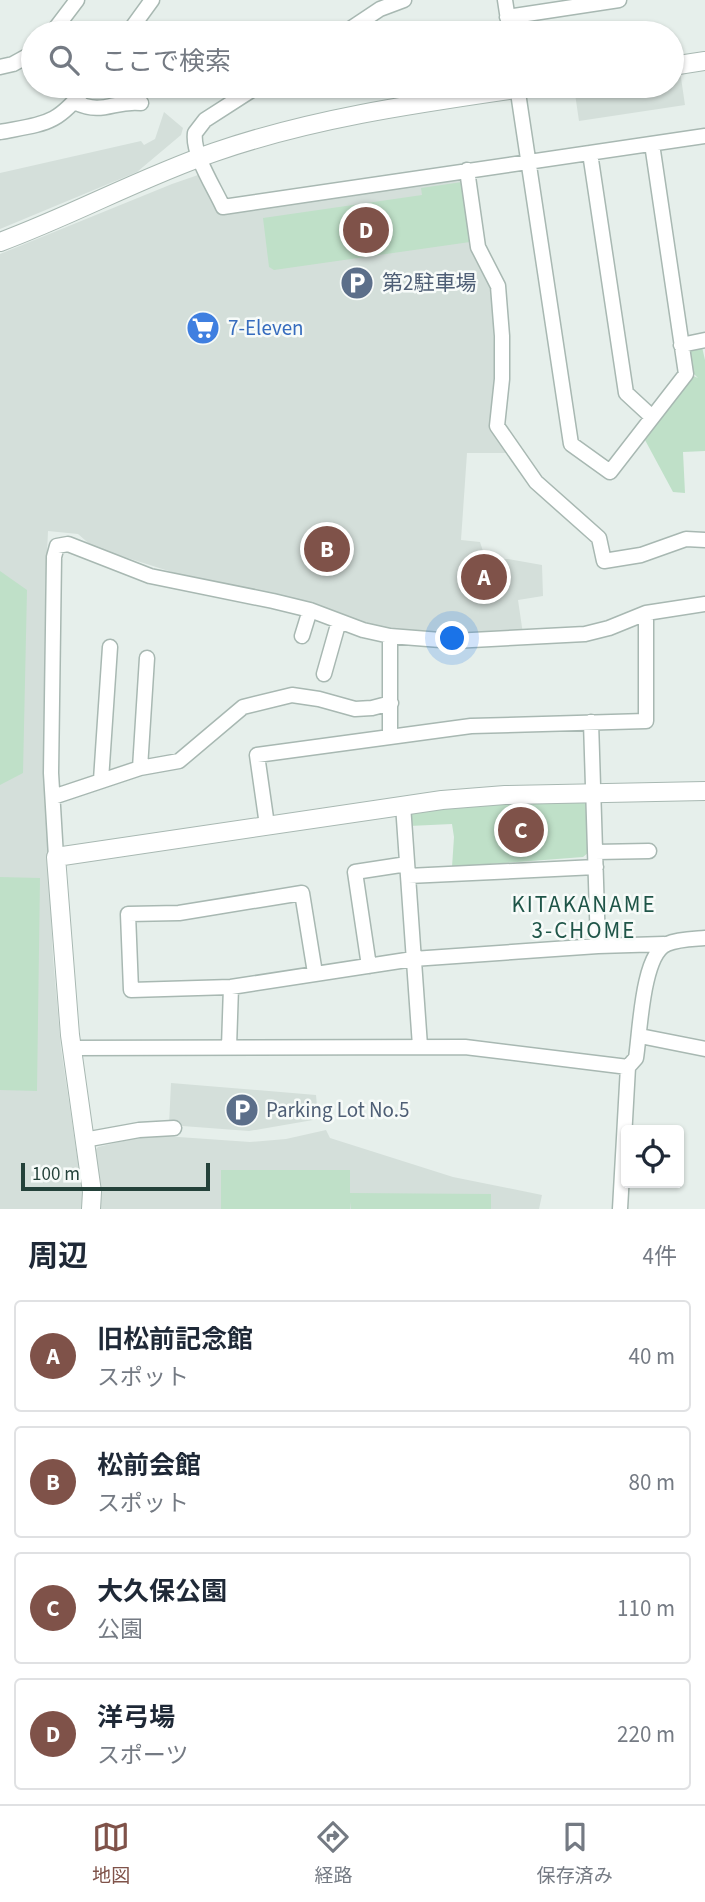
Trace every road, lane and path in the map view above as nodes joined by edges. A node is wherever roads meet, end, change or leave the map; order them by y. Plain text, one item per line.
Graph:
1 (77, 0) edge
2 (152, 0) edge
3 (404, 0) edge
4 (505, 0) edge
5 (619, 0) edge
6 (508, 17) junction
7 (61, 21) edge
8 (137, 21) edge
9 (362, 21) edge
10 (508, 21) edge
11 (21, 60) edge
12 (705, 61) edge
13 (684, 64) edge
14 (0, 67) edge
15 (78, 98) edge
16 (239, 98) edge
17 (450, 98) edge
18 (519, 98) edge
19 (74, 103) junction
20 (141, 103) dead end
21 (0, 132) edge
22 (705, 136) edge
23 (652, 144) junction
24 (590, 153) junction
25 (200, 158) junction
26 (529, 162) junction
27 (467, 170) junction
28 (0, 242) edge
29 (705, 340) edge
30 (681, 345) junction
31 (652, 417) junction
32 (705, 540) edge
33 (705, 604) edge
34 (310, 610) junction
35 (646, 613) junction
36 (338, 621) junction
37 (302, 636) dead end
38 (390, 636) junction
39 (110, 647) dead end
40 (147, 658) dead end
41 (324, 674) dead end
42 (391, 703) junction
43 (591, 722) junction
44 (390, 736) junction
45 (140, 768) junction
46 (101, 780) junction
47 (705, 790) edge
48 (593, 793) junction
49 (52, 796) junction
50 (403, 805) junction
51 (267, 825) junction
52 (649, 851) dead end
53 (56, 857) junction
54 (596, 859) junction
55 (407, 870) junction
56 (705, 938) edge
57 (664, 944) junction
58 (598, 946) junction
59 (413, 959) junction
60 (369, 966) junction
61 (315, 973) junction
62 (230, 987) junction
63 (640, 1036) junction
64 (420, 1046) junction
65 (229, 1047) junction
66 (71, 1048) junction
67 (705, 1049) edge
68 (628, 1067) junction
69 (174, 1128) dead end
70 (84, 1140) junction
71 (91, 1209) edge
72 (620, 1209) edge

1 - 7 street
2 - 8 street
3 - 9 street
4 - 6 street
5 - 6 street
6 - 10 street
11 - 14 street
12 - 13 street
15 - 19 street
16 - 25 street
17 - 25 street
18 - 26 street
19 - 20 street
19 - 21 street
22 - 23 street
23 - 24 street
23 - 30 street
24 - 26 street
24 - 31 street
25 - 27 street
25 - 28 street
26 - 27 street
26 - 31 street
27 - 32 street
29 - 30 street
30 - 31 street
33 - 35 street
34 - 36 street
34 - 37 street
34 - 49 street
35 - 38 street
35 - 43 street
36 - 38 street
36 - 41 street
38 - 42 street
39 - 46 street
40 - 45 street
42 - 44 street
42 - 45 street
43 - 44 street
43 - 48 street
44 - 51 street
45 - 46 street
46 - 49 street
47 - 48 street
48 - 50 street
48 - 54 street
49 - 53 street
50 - 51 street
50 - 55 street
51 - 53 street
52 - 54 street
53 - 66 street
54 - 55 street
54 - 58 street
55 - 59 street
55 - 60 street
56 - 57 street
57 - 58 street
57 - 63 street
58 - 59 street
59 - 60 street
59 - 64 street
60 - 61 street
61 - 62 street
61 - 62 street
62 - 65 street
63 - 67 street
63 - 68 street
64 - 65 street
64 - 68 street
65 - 66 street
66 - 70 street
68 - 72 street
69 - 70 street
70 - 71 street

